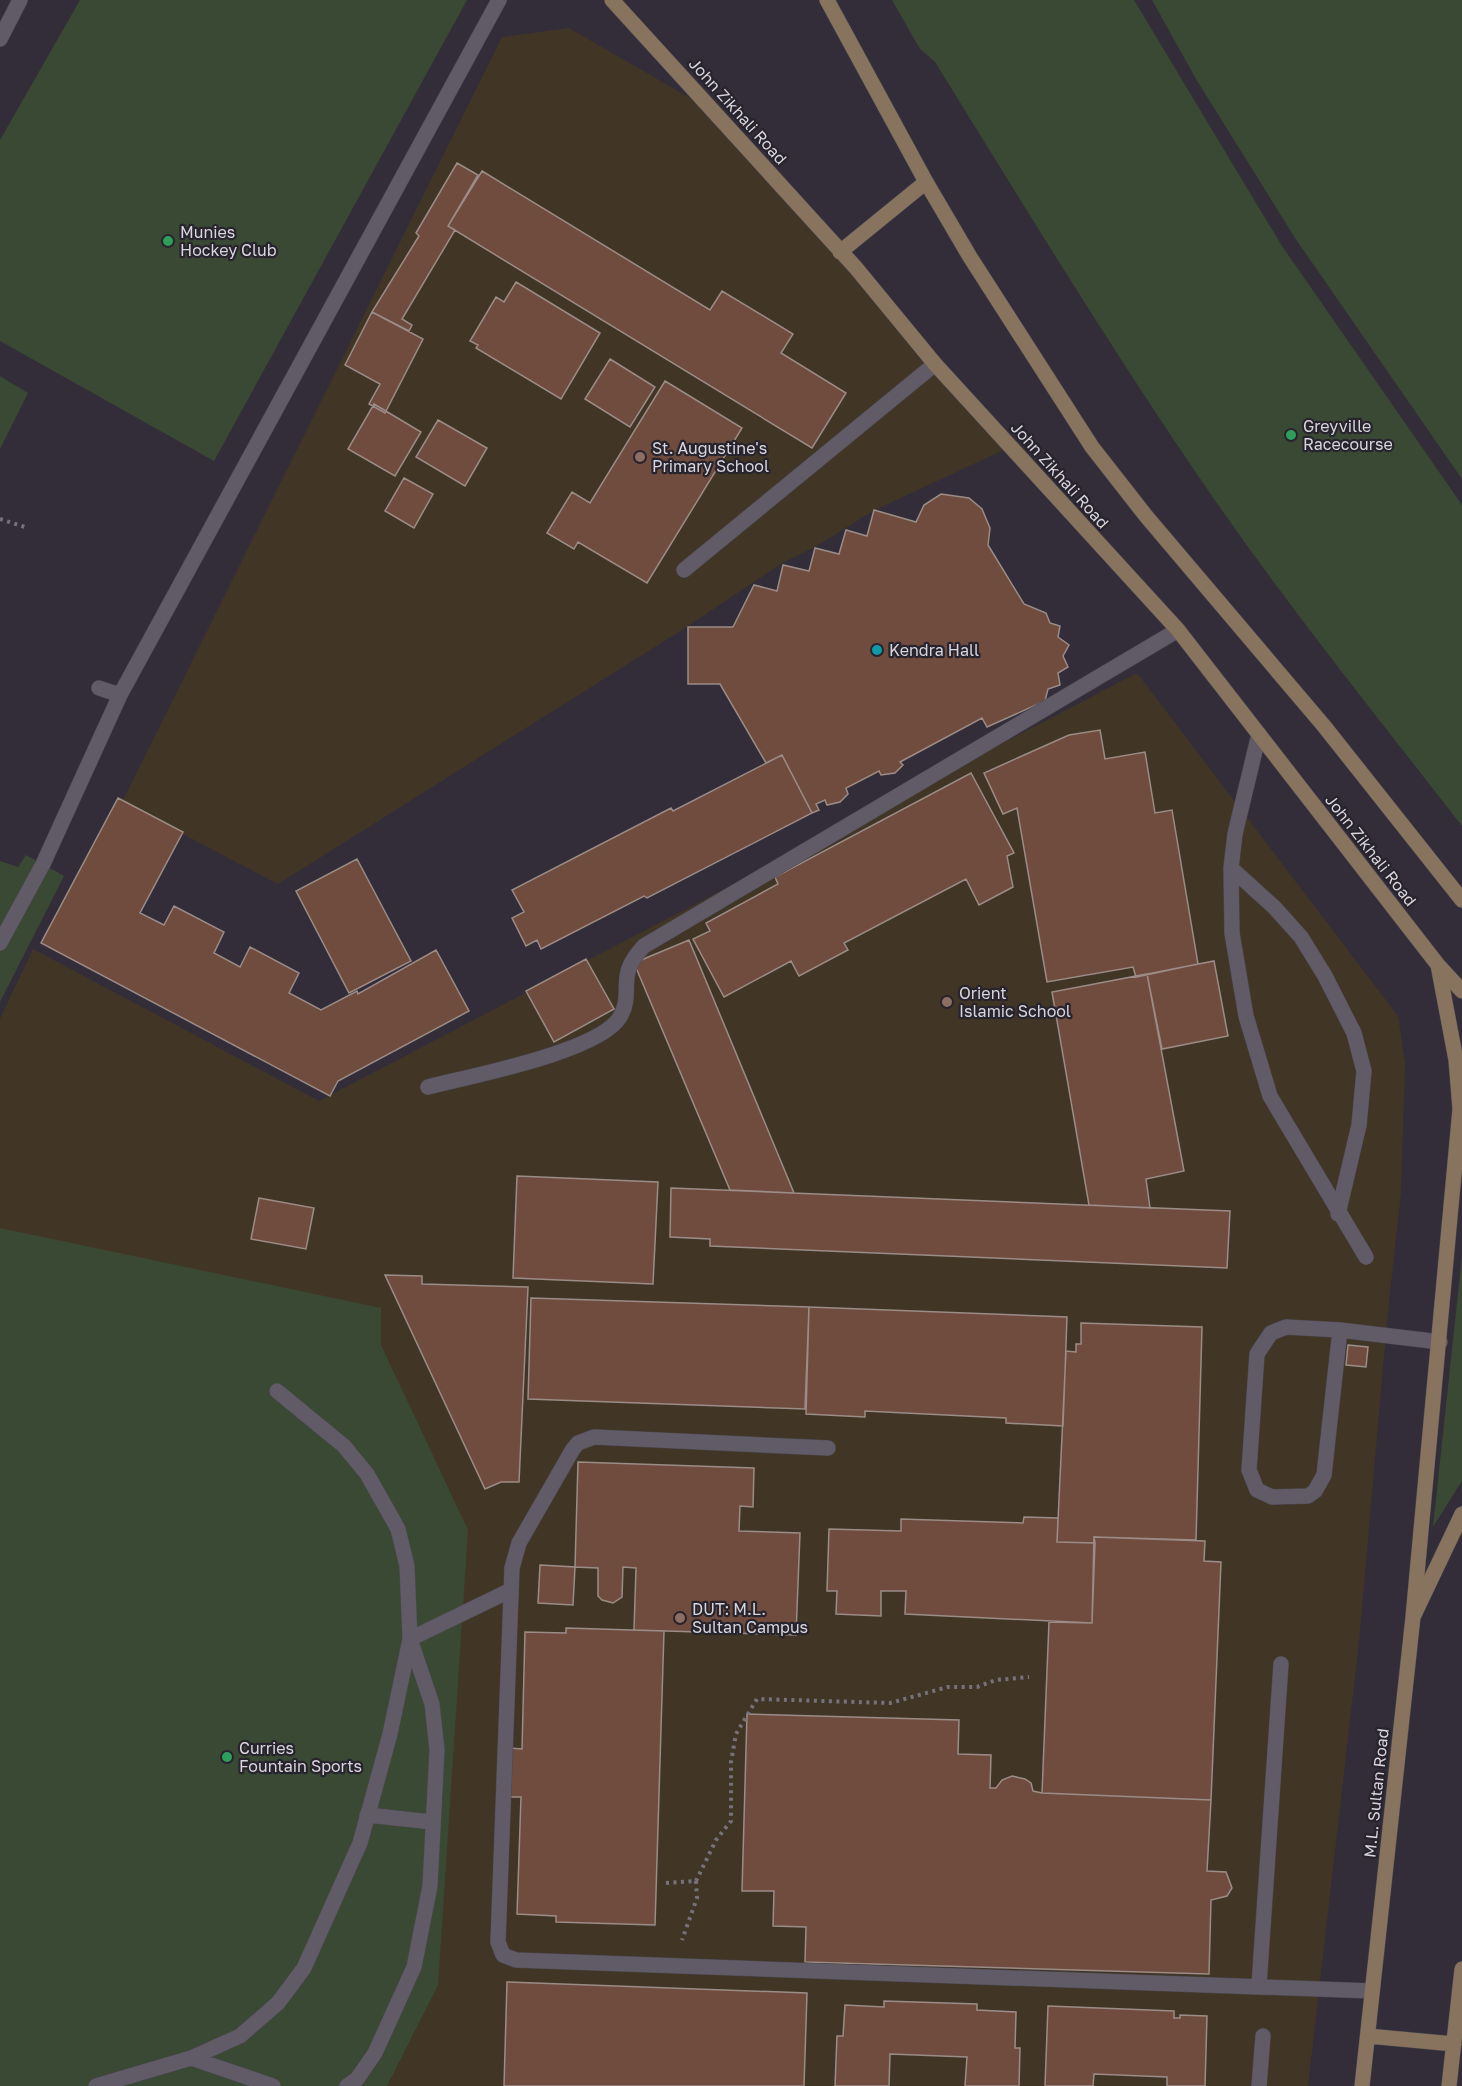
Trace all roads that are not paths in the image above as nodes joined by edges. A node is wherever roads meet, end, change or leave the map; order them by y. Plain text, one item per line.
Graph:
1 (20, 0) edge
2 (499, 0) edge
3 (612, 0) edge
4 (827, 0) edge
5 (0, 39) edge
6 (926, 182) junction
7 (840, 252) junction
8 (935, 364) junction
9 (684, 570) dead end
10 (1178, 630) junction
11 (99, 688) dead end
12 (120, 695) junction
13 (1259, 734) junction
14 (1231, 868) junction
15 (1462, 900) edge
16 (0, 943) edge
17 (1438, 965) junction
18 (1462, 991) edge
19 (428, 1086) dead end
20 (1338, 1214) junction
21 (1366, 1257) dead end
22 (1340, 1330) junction
23 (1440, 1342) junction
24 (277, 1391) dead end
25 (828, 1448) dead end
26 (1462, 1514) edge
27 (511, 1590) junction
28 (1413, 1617) junction
29 (410, 1639) junction
30 (1281, 1664) dead end
31 (368, 1815) junction
32 (432, 1822) junction
33 (1462, 1969) edge
34 (1259, 1985) junction
35 (1372, 1991) junction
36 (1263, 2036) dead end
37 (1368, 2036) junction
38 (1454, 2044) junction
39 (191, 2058) junction
40 (96, 2086) edge
41 (273, 2086) edge
42 (347, 2086) edge
43 (1259, 2086) edge
44 (1362, 2086) edge
45 (1449, 2086) edge

1 - 5 lane
2 - 12 lane
3 - 7 main road, John Zikhali Road
4 - 6 main road
6 - 7 main road
6 - 15 main road
7 - 8 main road, John Zikhali Road
8 - 9 lane
8 - 10 main road, John Zikhali Road
10 - 13 main road, John Zikhali Road
10 - 19 lane
11 - 12 lane
12 - 16 lane
13 - 14 lane
13 - 17 main road, John Zikhali Road
14 - 20 lane
14 - 20 lane
17 - 18 main road, John Zikhali Road
17 - 23 main road
20 - 21 lane
22 - 22 lane
22 - 23 lane
23 - 28 main road
24 - 29 lane
25 - 27 lane
26 - 28 main road, M.L. Sultan Road
27 - 29 lane
27 - 34 lane
28 - 35 main road, M.L. Sultan Road
29 - 31 lane
29 - 32 lane
30 - 34 lane
31 - 32 lane
31 - 39 lane
32 - 42 lane
33 - 38 main road
34 - 35 lane
35 - 37 main road, M.L. Sultan Road
36 - 43 lane
37 - 38 main road
37 - 44 main road, M.L. Sultan Road
38 - 45 main road
39 - 40 lane
39 - 41 lane

